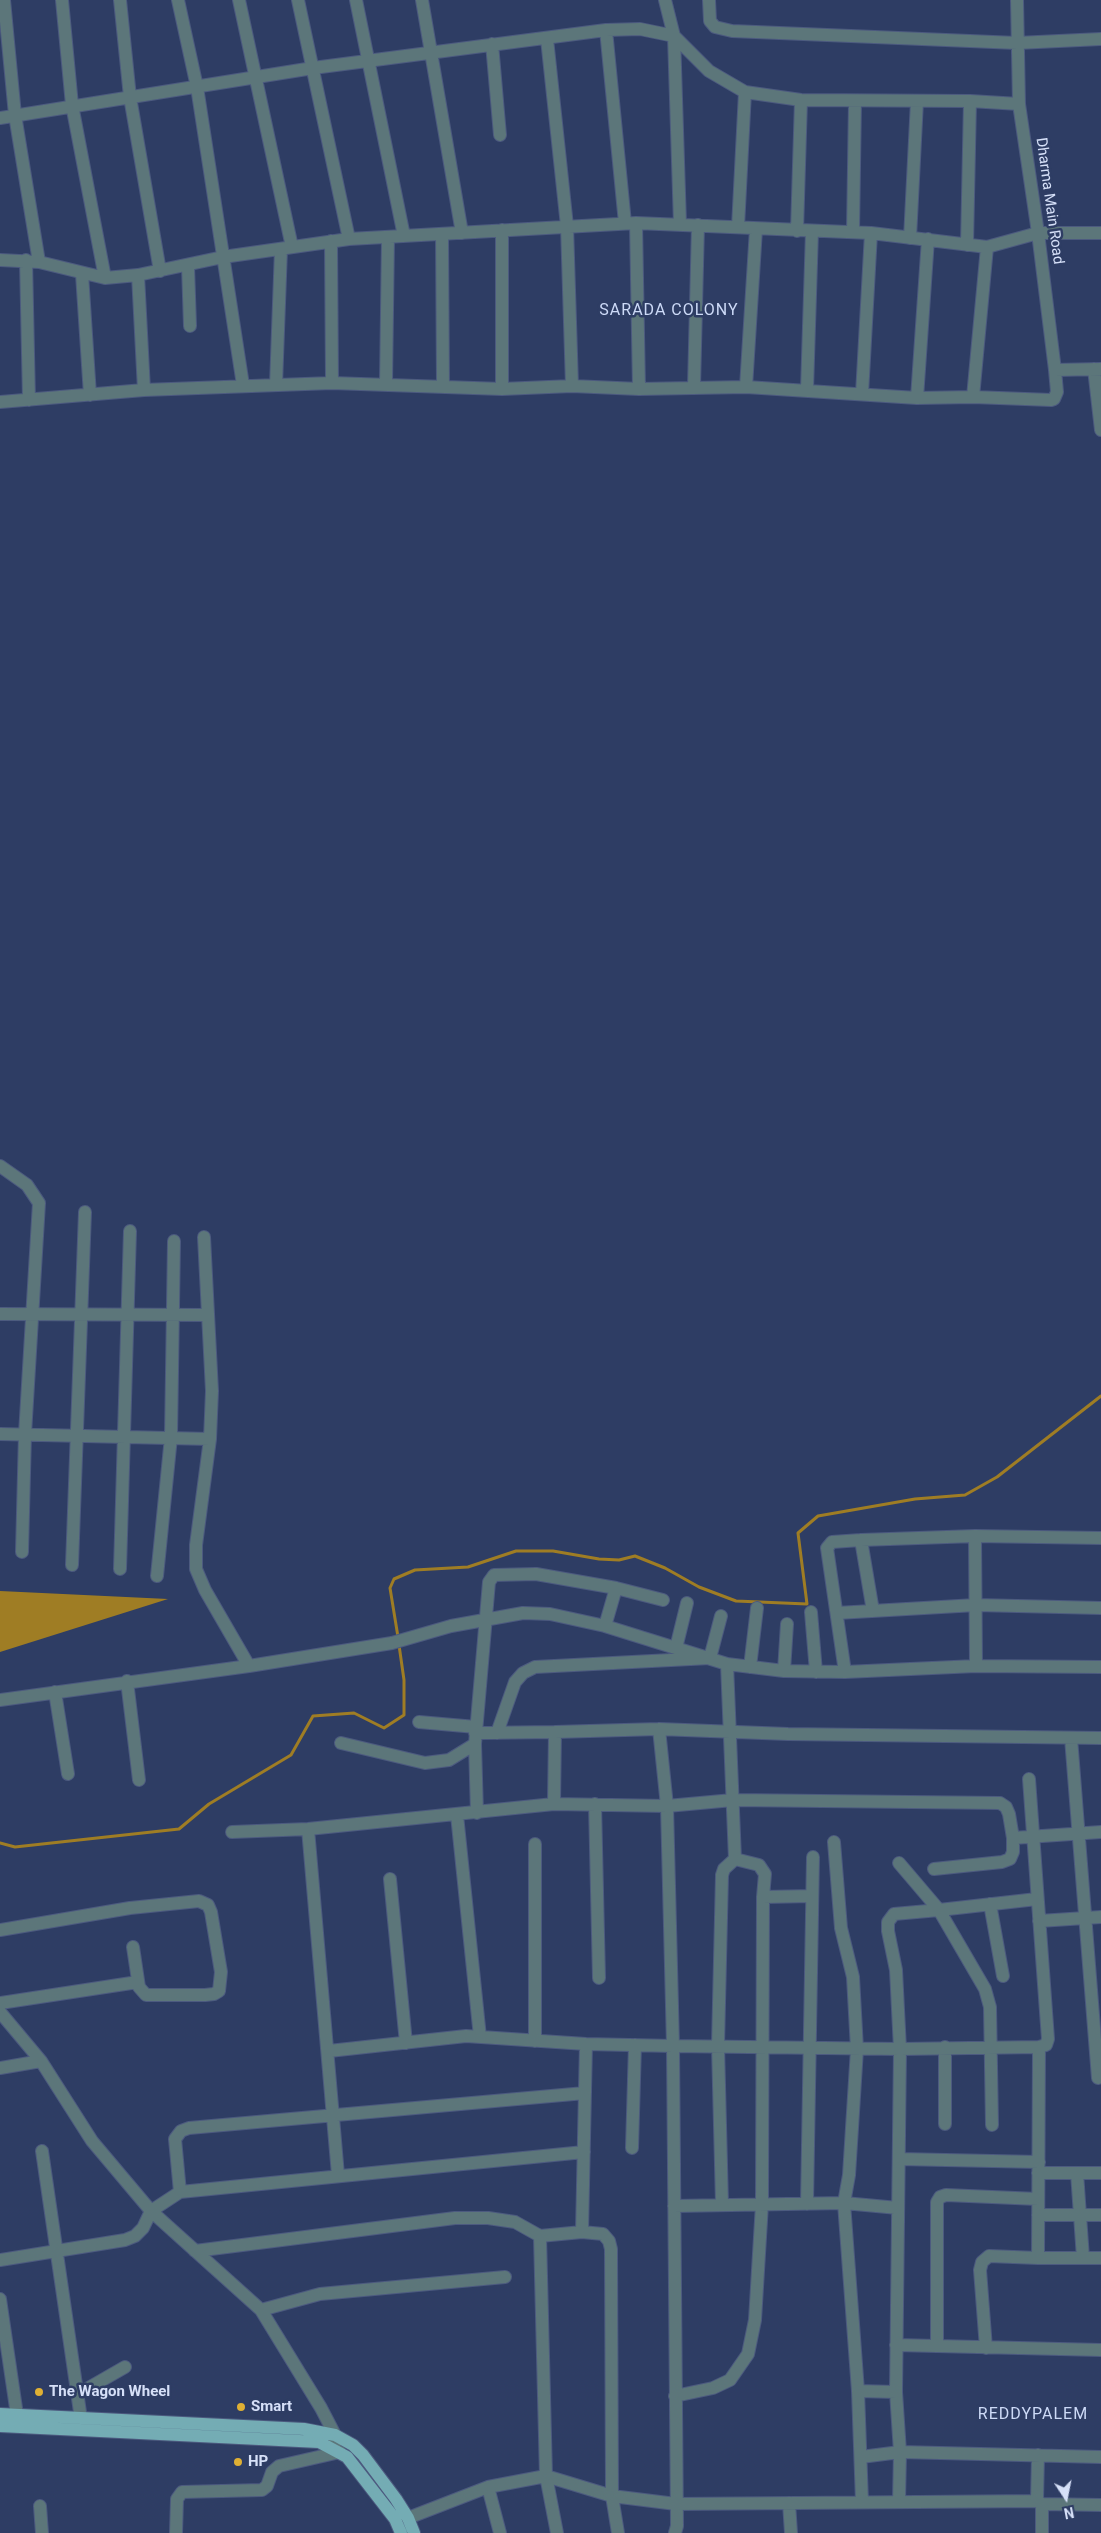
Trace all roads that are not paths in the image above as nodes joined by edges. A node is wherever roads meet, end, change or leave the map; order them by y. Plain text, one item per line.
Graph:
1 (4, 0) edge
2 (62, 0) edge
3 (120, 0) edge
4 (178, 0) edge
5 (239, 0) edge
6 (298, 0) edge
7 (356, 0) edge
8 (422, 0) edge
9 (665, 0) edge
10 (709, 0) edge
11 (1017, 0) edge
12 (606, 30) junction
13 (674, 36) junction
14 (547, 39) junction
15 (1101, 39) edge
16 (1017, 43) junction
17 (492, 44) junction
18 (432, 52) junction
19 (369, 61) junction
20 (313, 68) junction
21 (257, 77) junction
22 (197, 86) junction
23 (745, 92) junction
24 (130, 97) junction
25 (801, 100) junction
26 (855, 101) junction
27 (917, 101) junction
28 (970, 101) junction
29 (1019, 104) junction
30 (72, 105) junction
31 (16, 115) junction
32 (0, 118) edge
33 (500, 134) dead end
34 (631, 223) junction
35 (680, 224) junction
36 (698, 224) junction
37 (567, 226) junction
38 (738, 227) junction
39 (756, 229) junction
40 (502, 230) junction
41 (797, 231) junction
42 (812, 232) junction
43 (853, 232) junction
44 (462, 233) junction
45 (872, 233) junction
46 (1038, 233) junction
47 (1101, 233) edge
48 (442, 234) junction
49 (404, 236) junction
50 (388, 238) junction
51 (910, 238) junction
52 (349, 239) junction
53 (928, 240) junction
54 (331, 241) junction
55 (967, 244) junction
56 (987, 247) junction
57 (286, 248) junction
58 (223, 258) junction
59 (0, 260) edge
60 (32, 261) junction
61 (188, 266) junction
62 (160, 271) junction
63 (82, 274) junction
64 (138, 275) junction
65 (105, 278) junction
66 (190, 326) dead end
67 (1098, 369) edge
68 (1055, 370) junction
69 (332, 383) junction
70 (386, 384) junction
71 (242, 385) junction
72 (276, 385) junction
73 (572, 386) junction
74 (443, 387) junction
75 (694, 387) junction
76 (746, 387) junction
77 (502, 388) junction
78 (639, 389) junction
79 (144, 390) junction
80 (807, 390) junction
81 (862, 394) junction
82 (90, 395) junction
83 (973, 397) junction
84 (917, 398) junction
85 (29, 400) junction
86 (0, 402) edge
87 (1101, 430) edge
88 (0, 1166) edge
89 (85, 1212) dead end
90 (130, 1232) dead end
91 (204, 1237) dead end
92 (174, 1241) dead end
93 (32, 1313) junction
94 (0, 1314) edge
95 (81, 1314) junction
96 (128, 1314) junction
97 (172, 1315) junction
98 (208, 1315) junction
99 (0, 1434) edge
100 (25, 1434) junction
101 (78, 1435) junction
102 (124, 1436) junction
103 (171, 1437) junction
104 (210, 1439) junction
105 (975, 1536) junction
106 (1101, 1538) edge
107 (861, 1540) junction
108 (22, 1552) dead end
109 (72, 1565) dead end
110 (120, 1569) dead end
111 (157, 1576) dead end
112 (616, 1588) junction
113 (663, 1600) dead end
114 (687, 1603) dead end
115 (976, 1606) junction
116 (757, 1608) dead end
117 (1101, 1608) edge
118 (873, 1611) junction
119 (811, 1612) dead end
120 (837, 1613) junction
121 (721, 1616) dead end
122 (486, 1620) junction
123 (787, 1624) dead end
124 (605, 1626) junction
125 (676, 1648) junction
126 (710, 1658) junction
127 (727, 1664) junction
128 (249, 1666) junction
129 (976, 1666) junction
130 (750, 1667) junction
131 (1101, 1667) edge
132 (784, 1671) junction
133 (816, 1672) junction
134 (845, 1672) junction
135 (127, 1681) junction
136 (55, 1692) junction
137 (0, 1700) edge
138 (419, 1722) dead end
139 (659, 1729) junction
140 (730, 1731) junction
141 (555, 1732) junction
142 (497, 1733) junction
143 (475, 1735) junction
144 (1071, 1738) junction
145 (1101, 1738) edge
146 (340, 1744) dead end
147 (68, 1774) dead end
148 (1028, 1778) dead end
149 (140, 1780) dead end
150 (733, 1800) junction
151 (554, 1804) junction
152 (596, 1804) junction
153 (667, 1806) junction
154 (477, 1813) junction
155 (457, 1815) junction
156 (308, 1829) junction
157 (232, 1832) dead end
158 (1101, 1832) edge
159 (1078, 1834) junction
160 (1013, 1838) junction
161 (1033, 1838) junction
162 (834, 1842) dead end
163 (535, 1844) dead end
164 (813, 1857) dead end
165 (734, 1860) junction
166 (899, 1863) dead end
167 (934, 1868) dead end
168 (390, 1879) dead end
169 (812, 1896) junction
170 (763, 1897) junction
171 (1038, 1899) junction
172 (990, 1904) junction
173 (939, 1910) junction
174 (1084, 1917) junction
175 (1101, 1917) edge
176 (1039, 1921) junction
177 (0, 1930) edge
178 (133, 1947) dead end
179 (1004, 1976) dead end
180 (599, 1978) dead end
181 (138, 1982) junction
182 (0, 2003) edge
183 (0, 2012) edge
184 (480, 2037) junction
185 (535, 2041) junction
186 (406, 2043) junction
187 (586, 2044) junction
188 (635, 2045) junction
189 (673, 2046) junction
190 (718, 2046) junction
191 (811, 2046) junction
192 (764, 2047) junction
193 (945, 2047) junction
194 (991, 2047) junction
195 (1039, 2047) junction
196 (857, 2049) junction
197 (900, 2049) junction
198 (329, 2051) junction
199 (41, 2061) junction
200 (0, 2068) edge
201 (1098, 2078) dead end
202 (585, 2094) junction
203 (334, 2115) junction
204 (945, 2124) dead end
205 (992, 2125) dead end
206 (632, 2148) dead end
207 (42, 2151) dead end
208 (584, 2152) junction
209 (899, 2159) junction
210 (1038, 2167) junction
211 (1077, 2173) junction
212 (1101, 2173) edge
213 (338, 2175) junction
214 (180, 2192) junction
215 (1038, 2199) junction
216 (722, 2204) junction
217 (762, 2204) junction
218 (807, 2204) junction
219 (844, 2204) junction
220 (674, 2206) junction
221 (898, 2208) junction
222 (151, 2211) junction
223 (1038, 2215) junction
224 (1080, 2215) junction
225 (1101, 2215) edge
226 (582, 2232) junction
227 (540, 2236) junction
228 (57, 2251) junction
229 (195, 2251) junction
230 (1038, 2258) junction
231 (1083, 2258) junction
232 (1101, 2258) edge
233 (0, 2260) edge
234 (504, 2277) dead end
235 (0, 2299) edge
236 (261, 2310) junction
237 (896, 2344) junction
238 (937, 2346) junction
239 (986, 2348) junction
240 (1101, 2350) edge
241 (125, 2367) dead end
242 (858, 2391) junction
243 (896, 2392) junction
244 (78, 2394) junction
245 (675, 2396) junction
246 (0, 2414) edge
247 (17, 2415) junction
248 (82, 2419) junction
249 (0, 2426) edge
250 (335, 2435) junction
251 (338, 2451) junction
252 (900, 2452) junction
253 (1038, 2455) junction
254 (861, 2456) junction
255 (1101, 2456) edge
256 (546, 2476) junction
257 (488, 2487) junction
258 (612, 2496) junction
259 (862, 2502) junction
260 (899, 2502) junction
261 (789, 2503) junction
262 (1040, 2503) junction
263 (676, 2504) junction
264 (1101, 2505) edge
265 (40, 2506) dead end
266 (408, 2518) junction
267 (42, 2533) edge
268 (176, 2533) edge
269 (401, 2533) edge
270 (414, 2533) edge
271 (500, 2533) edge
272 (557, 2533) edge
273 (618, 2533) edge
274 (675, 2533) edge
275 (792, 2533) edge
276 (1042, 2533) edge

1 - 31 street
2 - 30 street
3 - 24 street
4 - 22 street
5 - 21 street
6 - 20 street
7 - 19 street
8 - 18 street
9 - 13 street
10 - 16 street
11 - 16 street, Dharma Main Road
12 - 13 street
12 - 14 street
12 - 34 street
13 - 23 street
13 - 35 street
14 - 17 street
14 - 37 street
15 - 16 street
16 - 29 street, Dharma Main Road
17 - 18 street
17 - 33 street
18 - 19 street
18 - 44 street
19 - 20 street
19 - 49 street
20 - 21 street
20 - 52 street
21 - 22 street
21 - 57 street
22 - 24 street
22 - 58 street
23 - 25 street
23 - 38 street
24 - 30 street
24 - 62 street
25 - 26 street
25 - 41 street
26 - 27 street
26 - 43 street
27 - 28 street
27 - 51 street
28 - 29 street
28 - 55 street
29 - 46 street, Dharma Main Road
30 - 31 street
30 - 65 street
31 - 32 street
31 - 60 street
34 - 35 street
34 - 37 street
34 - 78 street
35 - 36 street
36 - 38 street
36 - 75 street
37 - 40 street
37 - 73 street
38 - 39 street
39 - 41 street
39 - 76 street
40 - 44 street
40 - 77 street
41 - 42 street
42 - 43 street
42 - 80 street
43 - 45 street
44 - 48 street
45 - 51 street
45 - 81 street
46 - 47 street
46 - 56 street
46 - 68 street, Dharma Main Road
48 - 49 street
48 - 74 street
49 - 50 street
50 - 52 street
50 - 70 street
51 - 53 street
52 - 54 street
53 - 55 street
53 - 84 street
54 - 57 street
54 - 69 street
55 - 56 street
56 - 83 street
57 - 58 street
57 - 72 street
58 - 61 street
58 - 71 street
59 - 60 street
60 - 63 street
60 - 85 street
61 - 62 street
61 - 66 street
62 - 64 street
63 - 65 street
63 - 82 street
64 - 65 street
64 - 79 street
67 - 68 street
67 - 87 street
68 - 83 street, Dharma Main Road
69 - 70 street
69 - 72 street
70 - 74 street
71 - 72 street
71 - 79 street
73 - 77 street
73 - 78 street
74 - 77 street
75 - 76 street
75 - 78 street
76 - 80 street
79 - 82 street
80 - 81 street
81 - 84 street
82 - 85 street
83 - 84 street
85 - 86 street
88 - 93 street
89 - 95 street
90 - 96 street
91 - 98 street
92 - 97 street
93 - 94 street
93 - 95 street
93 - 100 street
95 - 96 street
95 - 101 street
96 - 97 street
96 - 102 street
97 - 98 street
97 - 103 street
98 - 104 street
99 - 100 street
100 - 101 street
100 - 108 street
101 - 102 street
101 - 109 street
102 - 103 street
102 - 110 street
103 - 104 street
103 - 111 street
104 - 128 street
105 - 106 street
105 - 107 street
105 - 115 street
107 - 118 street
107 - 120 street
112 - 113 street
112 - 122 street
112 - 124 street
114 - 125 street
115 - 117 street
115 - 118 street
115 - 129 street
116 - 130 street
118 - 120 street
119 - 133 street
120 - 134 street
121 - 126 street
122 - 124 street
122 - 128 street
122 - 143 street
123 - 132 street
124 - 125 street
125 - 126 street
126 - 127 street
126 - 142 street
127 - 130 street
127 - 140 street
128 - 135 street
129 - 131 street
129 - 134 street
130 - 132 street
132 - 133 street
133 - 134 street
135 - 136 street
135 - 149 street
136 - 137 street
136 - 147 street
138 - 143 street
139 - 140 street
139 - 141 street
139 - 153 street
140 - 144 street
140 - 150 street
141 - 142 street
141 - 151 street
142 - 143 street
143 - 146 street
143 - 154 street
144 - 145 street
144 - 159 street
148 - 161 street
150 - 153 street
150 - 160 street
150 - 165 street
151 - 152 street
151 - 154 street
152 - 153 street
152 - 180 street
153 - 189 street
154 - 155 street
155 - 156 street
155 - 184 street
156 - 157 street
156 - 198 street
158 - 159 street
159 - 161 street
159 - 174 street
160 - 161 street
160 - 167 street
161 - 171 street
162 - 196 street
163 - 185 street
164 - 169 street
165 - 170 street
165 - 190 street
166 - 173 street
168 - 186 street
169 - 170 street
169 - 191 street
170 - 192 street
171 - 172 street
171 - 176 street
172 - 173 street
172 - 179 street
173 - 194 street
173 - 197 street
174 - 175 street
174 - 176 street
174 - 201 street
176 - 195 street
177 - 181 street
178 - 181 street
181 - 182 street
183 - 199 street
184 - 185 street
184 - 186 street
185 - 187 street
186 - 198 street
187 - 188 street
187 - 202 street
188 - 189 street
188 - 206 street
189 - 190 street
189 - 220 street
190 - 192 street
190 - 216 street
191 - 192 street
191 - 196 street
191 - 218 street
192 - 217 street
193 - 194 street
193 - 197 street
193 - 204 street
194 - 195 street
194 - 205 street
195 - 210 street
196 - 197 street
196 - 219 street
197 - 209 street
198 - 203 street
199 - 200 street
199 - 222 street
202 - 203 street
202 - 208 street
203 - 213 street
203 - 214 street
207 - 228 street
208 - 213 street
208 - 226 street
209 - 210 street
209 - 221 street
210 - 211 street
210 - 215 street
211 - 212 street
211 - 224 street
213 - 214 street
214 - 222 street
215 - 223 street
215 - 238 street
216 - 217 street
216 - 220 street
217 - 218 street
217 - 245 street
218 - 219 street
219 - 221 street
219 - 242 street
220 - 245 street
221 - 237 street
222 - 228 street
222 - 229 street
223 - 224 street
223 - 230 street
224 - 225 street
224 - 231 street
226 - 227 street
226 - 258 street
227 - 229 street
227 - 256 street
228 - 233 street
228 - 244 street
229 - 236 street
230 - 231 street
230 - 239 street
231 - 232 street
234 - 236 street
235 - 247 street
236 - 250 street
237 - 238 street
237 - 243 street
238 - 239 street
239 - 240 street
241 - 244 street
242 - 243 street
242 - 254 street
243 - 252 street
244 - 248 street
245 - 263 street
246 - 247 main road
247 - 248 main road
248 - 250 main road
249 - 251 main road
250 - 251 street
250 - 266 main road
251 - 268 street
251 - 269 main road
252 - 253 street
252 - 254 street
252 - 260 street
253 - 255 street
253 - 262 street
254 - 259 street
256 - 257 street
256 - 258 street
256 - 272 street
257 - 266 street
257 - 271 street
258 - 263 street
258 - 273 street
259 - 260 street
259 - 261 street
260 - 262 street
261 - 263 street
261 - 275 street
262 - 264 street
262 - 276 street
263 - 274 street
265 - 267 street
266 - 270 main road

